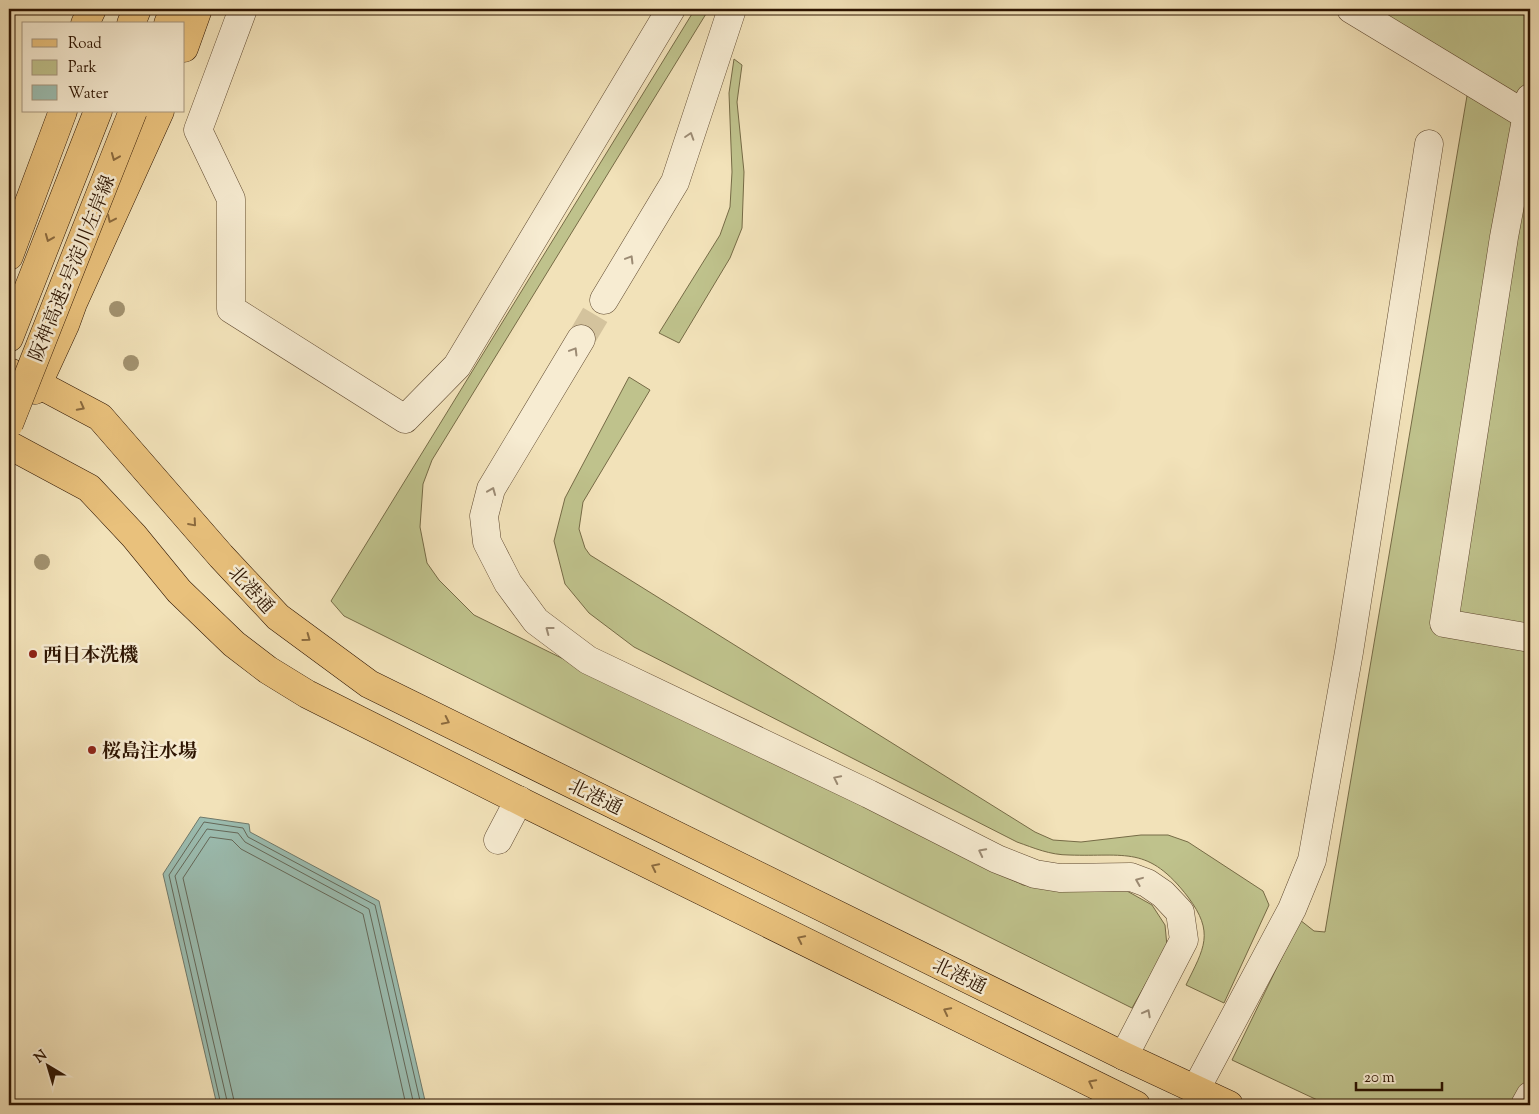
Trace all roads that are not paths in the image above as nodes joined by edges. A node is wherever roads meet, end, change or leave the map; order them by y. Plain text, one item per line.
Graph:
1 (90, 9) edge
2 (100, 9) edge
3 (137, 9) edge
4 (174, 9) edge
5 (198, 9) edge
6 (243, 9) edge
7 (671, 9) edge
8 (732, 9) edge
9 (1351, 9) edge
10 (85, 22) edge
11 (96, 22) edge
12 (132, 22) edge
13 (169, 22) edge
14 (185, 45) edge
15 (1528, 106) edge
16 (48, 112) edge
17 (54, 112) edge
18 (63, 112) edge
19 (98, 112) edge
20 (133, 112) edge
21 (160, 112) edge
22 (1429, 144) dead end
23 (9, 201) edge
24 (9, 244) edge
25 (9, 256) edge
26 (604, 300) tunnel mouth
27 (9, 338) edge
28 (581, 339) tunnel mouth
29 (9, 372) edge
30 (38, 384) junction
31 (9, 424) edge
32 (9, 444) edge
33 (1530, 638) edge
34 (519, 800) junction
35 (498, 840) dead end
36 (1124, 1056) junction
37 (1196, 1089) junction
38 (1530, 1096) edge
39 (1136, 1105) edge
40 (1229, 1105) edge
41 (1525, 1105) edge

1 - 10 main road
2 - 11 main road
3 - 12 main road
4 - 13 main road
5 - 14 main road
6 - 7 lane
26 -> 8 lane
9 - 15 lane
15 - 33 lane
16 - 23 main road
17 - 24 main road
18 - 25 main road
19 -> 27 main road
20 -> 31 main road, 阪神高速2号淀川左岸線, bridge
21 -> 30 main road, 北港通
22 - 37 lane
36 -> 28 lane
29 - 30 main road, 北港通
30 - 32 main road, 北港通
30 -> 36 main road, 北港通
32 - 34 main road, 北港通
34 - 35 lane
39 -> 34 main road, 北港通
36 - 37 main road, 北港通
37 - 40 main road, 北港通
38 - 41 lane

